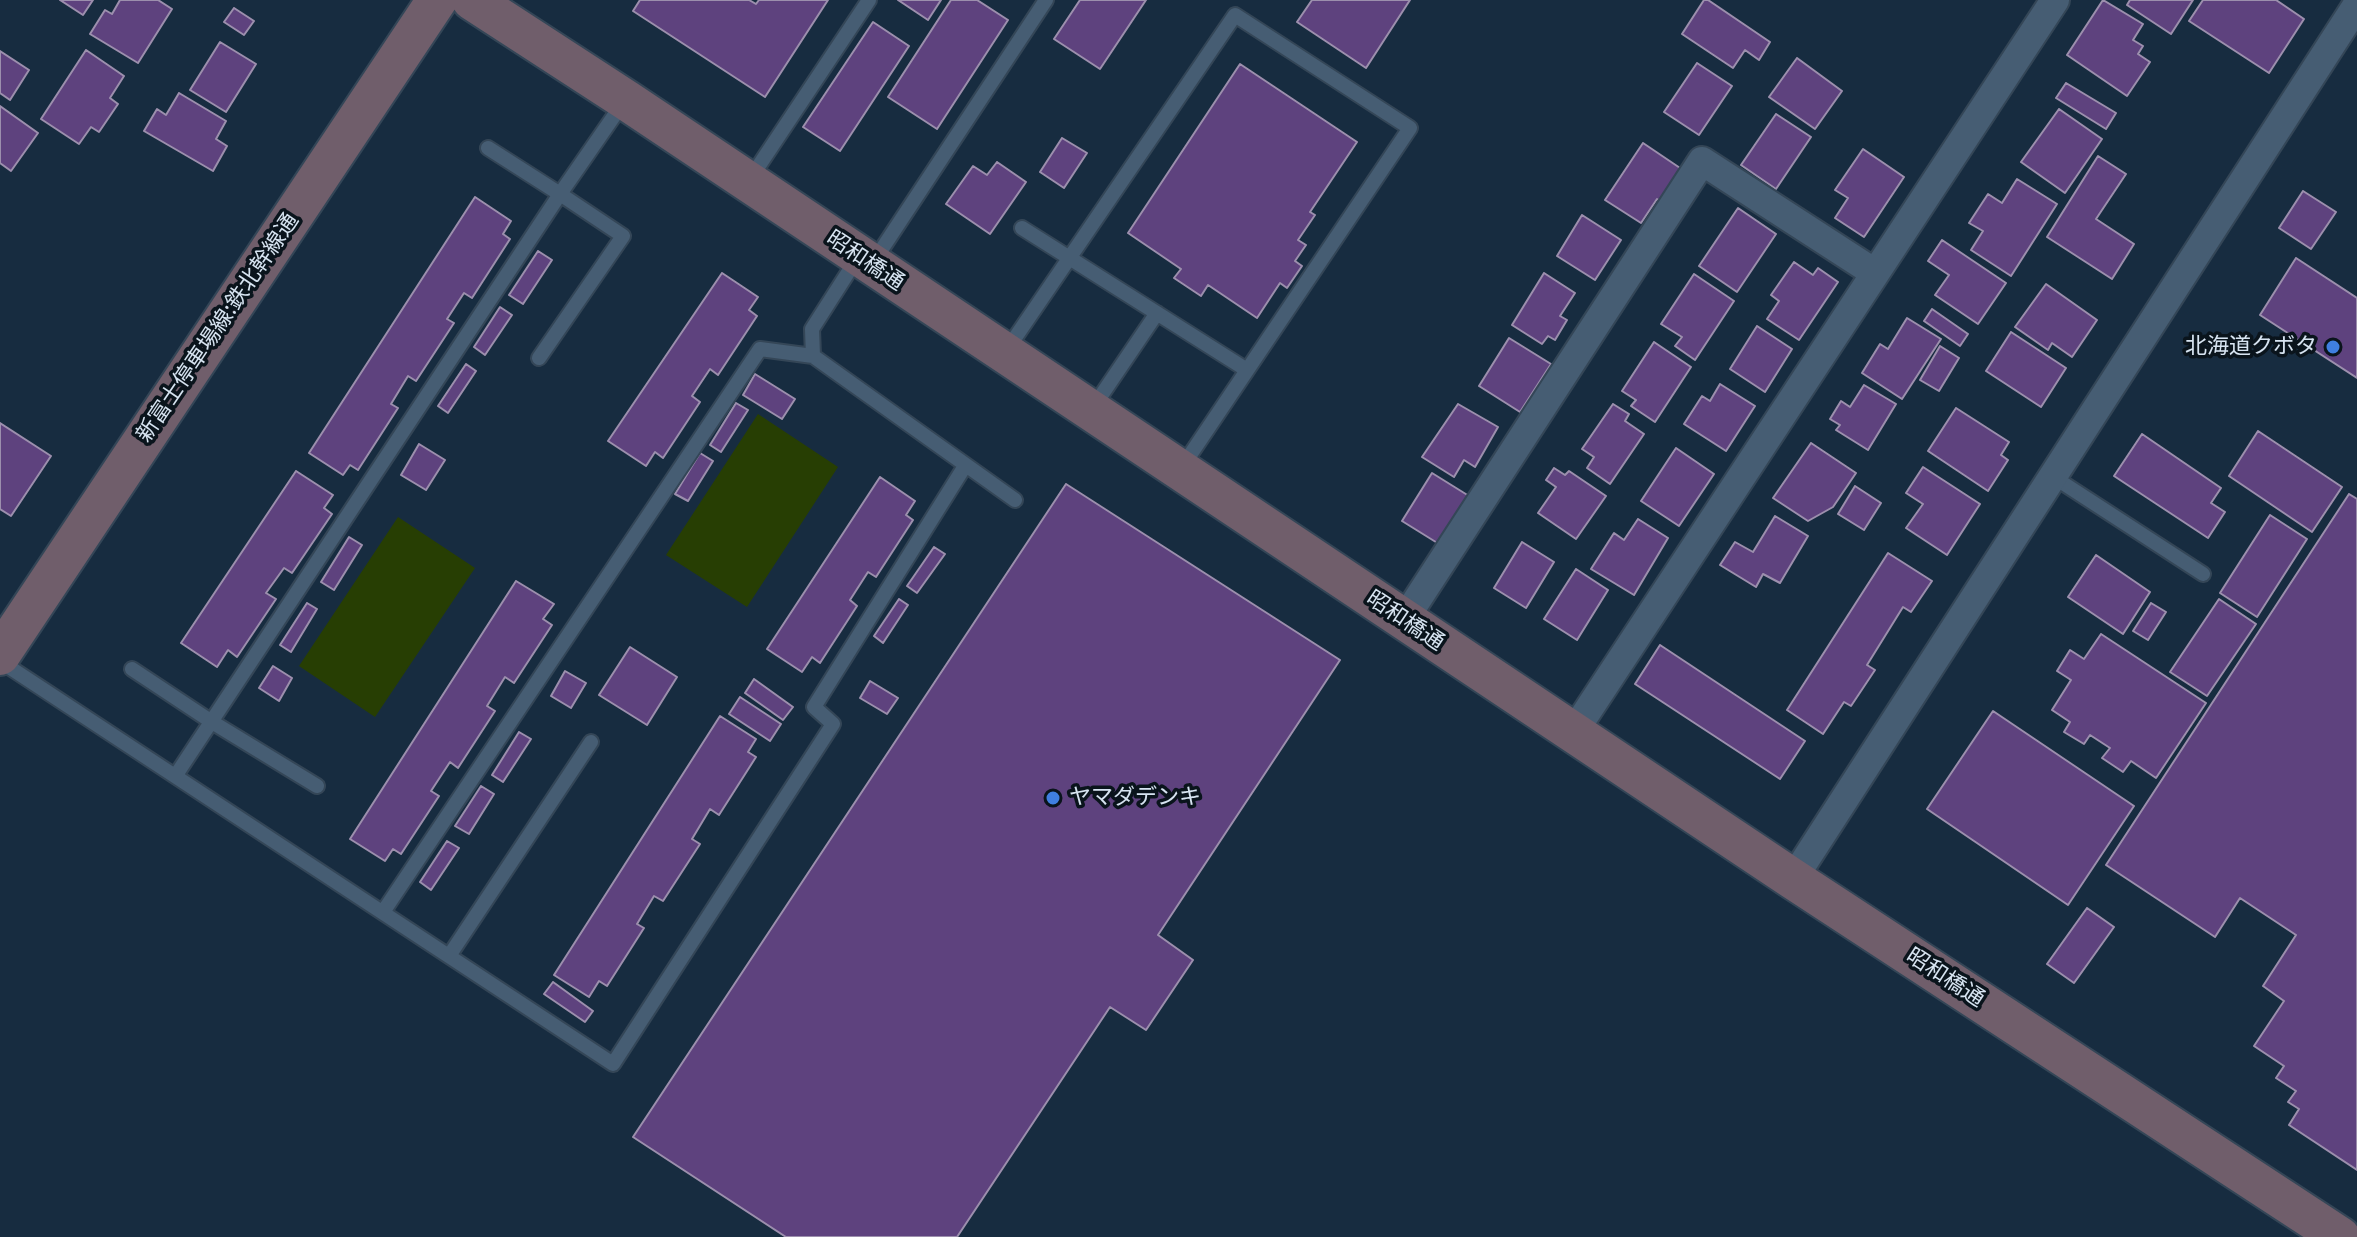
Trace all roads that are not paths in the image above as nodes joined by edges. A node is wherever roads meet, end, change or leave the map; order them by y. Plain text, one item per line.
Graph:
1 (437, 0) edge
2 (472, 0) edge
3 (869, 0) edge
4 (1046, 0) edge
5 (2055, 0) edge
6 (2357, 5) edge
7 (626, 100) junction
8 (488, 148) dead end
9 (748, 182) junction
10 (560, 194) junction
11 (1022, 228) dead end
12 (1069, 257) junction
13 (865, 261) junction
14 (1875, 273) junction
15 (1157, 313) junction
16 (1004, 354) junction
17 (813, 356) junction
18 (539, 358) dead end
19 (1247, 370) junction
20 (1091, 411) junction
21 (965, 466) junction
22 (1179, 471) junction
23 (2052, 476) junction
24 (1015, 500) dead end
25 (2203, 574) dead end
26 (1404, 620) junction
27 (0, 658) edge
28 (132, 669) dead end
29 (212, 722) junction
30 (1573, 733) junction
31 (591, 742) dead end
32 (176, 775) junction
33 (317, 786) dead end
34 (1793, 879) junction
35 (383, 912) junction
36 (449, 956) junction
37 (2340, 1237) edge

1 - 27 street, 新富士停車場線:鉄北幹線通
2 - 7 street, 昭和橋通
3 - 9 lane
4 - 13 lane
5 - 14 street
6 - 23 street
7 - 9 street, 昭和橋通
7 - 10 lane
8 - 10 lane
9 - 13 street, 昭和橋通
10 - 18 lane
10 - 29 lane
11 - 12 lane
12 - 15 lane
12 - 16 lane
12 - 19 lane
13 - 16 street, 昭和橋通
13 - 17 lane
14 - 26 street
14 - 30 street
15 - 19 lane
15 - 20 lane
16 - 20 street, 昭和橋通
17 - 21 lane
17 - 35 lane
19 - 22 lane
20 - 22 street, 昭和橋通
21 - 24 lane
21 - 36 lane
22 - 26 street, 昭和橋通
23 - 25 lane
23 - 34 street
26 - 30 street, 昭和橋通
27 - 32 lane
28 - 29 lane
29 - 32 lane
29 - 33 lane
30 - 34 street, 昭和橋通
31 - 36 lane
32 - 35 lane
34 - 37 street, 昭和橋通
35 - 36 lane

